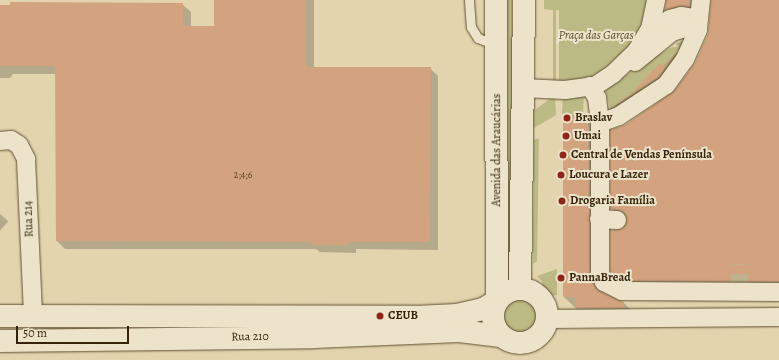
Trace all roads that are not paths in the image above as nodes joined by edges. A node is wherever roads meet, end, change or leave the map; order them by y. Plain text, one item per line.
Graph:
1 (469, 0) edge
2 (496, 0) edge
3 (524, 0) edge
4 (656, 0) edge
5 (701, 0) edge
6 (697, 30) junction
7 (496, 45) junction
8 (636, 52) junction
9 (598, 82) junction
10 (523, 88) junction
11 (600, 123) junction
12 (0, 140) edge
13 (763, 286) edge
14 (520, 288) junction
15 (497, 301) junction
16 (0, 316) edge
17 (33, 316) junction
18 (779, 317) edge
19 (547, 319) junction
20 (0, 341) edge
21 (504, 345) edge
22 (532, 350) edge

1 - 7 lane
2 - 7 main road, Avenida das Araucárias
3 - 10 main road, Avenida das Araucárias
4 - 8 street
5 - 6 street
6 - 8 street
6 - 9 street
6 - 11 street
7 - 15 main road, Avenida das Araucárias
8 - 9 street
9 - 10 street
9 - 11 street
10 - 14 main road, Avenida das Araucárias
11 - 13 street
12 - 17 street, Rua 214
14 - 15 main road
14 - 19 main road
15 - 17 main road, Rua 210
15 - 21 main road
16 - 17 main road, Rua 210
18 - 19 street
19 - 22 main road
20 - 21 main road, Rua 210
21 - 22 main road

